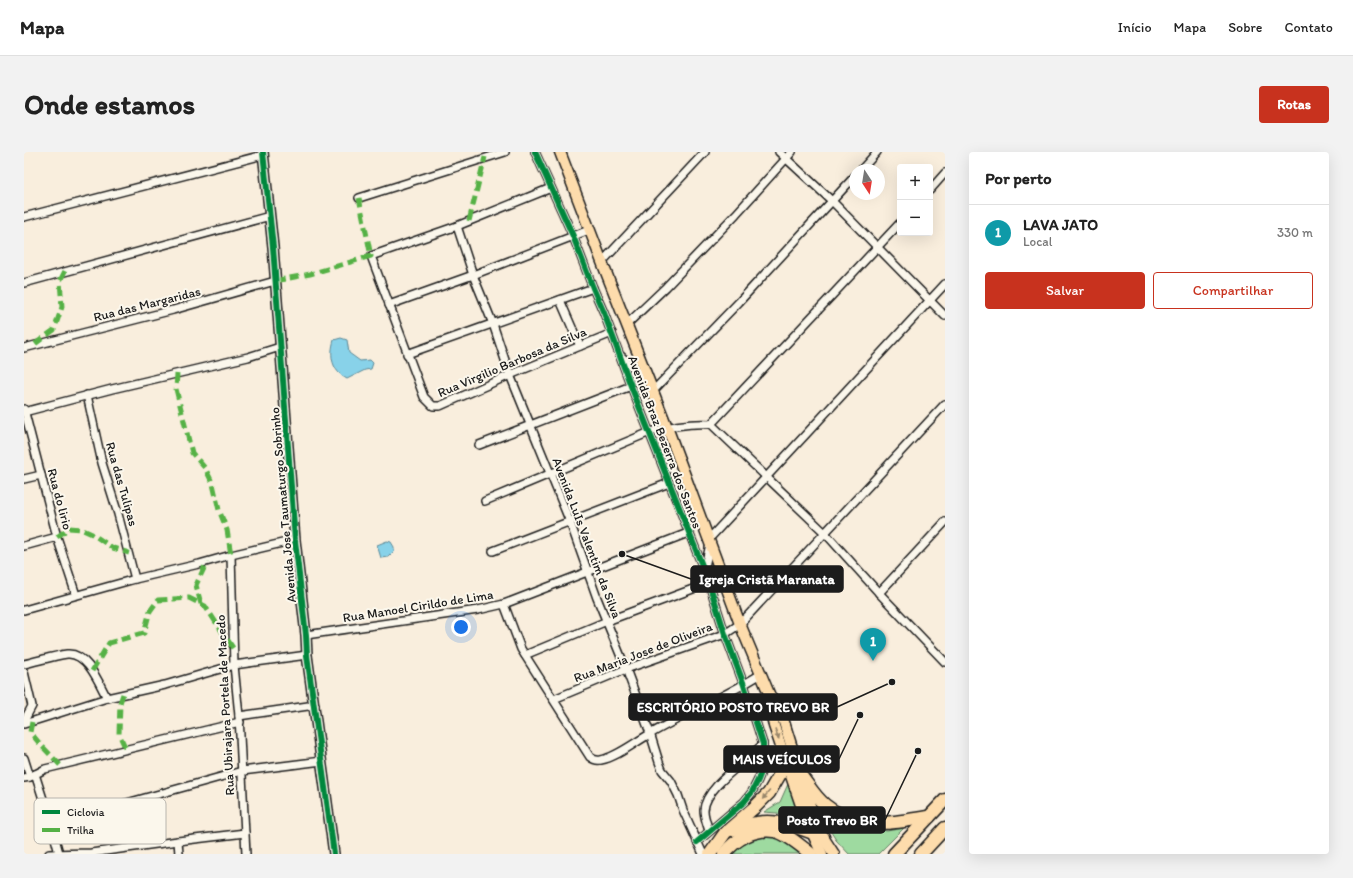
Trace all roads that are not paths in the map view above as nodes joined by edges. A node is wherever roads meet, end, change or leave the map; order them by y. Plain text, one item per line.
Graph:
1 (505, 152) edge
2 (536, 152) edge
3 (560, 152) edge
4 (705, 152) edge
5 (779, 152) edge
6 (792, 152) edge
7 (877, 152) edge
8 (263, 153) edge
9 (786, 158) junction
10 (866, 164) edge
11 (945, 173) edge
12 (849, 183) edge
13 (933, 187) edge
14 (551, 188) junction
15 (359, 198) dead end
16 (832, 201) junction
17 (270, 216) junction
18 (24, 217) edge
19 (456, 226) junction
20 (897, 226) edge
21 (589, 230) junction
22 (573, 236) junction
23 (878, 247) junction
24 (602, 262) junction
25 (473, 275) junction
26 (275, 281) junction
27 (24, 283) edge
28 (945, 284) edge
29 (593, 288) junction
30 (560, 300) junction
31 (929, 300) junction
32 (389, 306) junction
33 (945, 316) edge
34 (493, 324) junction
35 (626, 325) junction
36 (612, 333) junction
37 (580, 346) junction
38 (280, 347) junction
39 (24, 348) edge
40 (407, 354) junction
41 (620, 355) junction
42 (510, 375) junction
43 (648, 380) junction
44 (631, 386) junction
45 (652, 392) junction
46 (87, 395) junction
47 (945, 404) edge
48 (24, 411) edge
49 (711, 424) junction
50 (530, 425) junction
51 (666, 427) junction
52 (650, 432) junction
53 (479, 445) dead end
54 (549, 473) junction
55 (41, 475) junction
56 (767, 477) junction
57 (24, 479) edge
58 (669, 483) junction
59 (485, 501) dead end
60 (570, 522) junction
61 (945, 522) edge
62 (688, 533) junction
63 (825, 533) junction
64 (57, 537) junction
65 (295, 540) junction
66 (709, 542) junction
67 (24, 546) edge
68 (493, 551) dead end
69 (231, 555) junction
70 (587, 571) junction
71 (704, 571) junction
72 (135, 579) junction
73 (709, 583) junction
74 (879, 593) junction
75 (76, 595) junction
76 (504, 604) junction
77 (24, 610) edge
78 (607, 621) junction
79 (740, 624) junction
80 (725, 634) junction
81 (306, 635) junction
82 (307, 655) junction
83 (525, 655) junction
84 (945, 662) edge
85 (24, 664) edge
86 (234, 665) junction
87 (626, 669) junction
88 (24, 672) edge
89 (761, 674) junction
90 (744, 685) junction
91 (770, 696) junction
92 (107, 698) junction
93 (554, 700) junction
94 (314, 705) junction
95 (239, 719) junction
96 (24, 722) edge
97 (650, 733) junction
98 (763, 744) junction
99 (24, 758) edge
100 (322, 761) junction
101 (788, 762) junction
102 (242, 771) junction
103 (30, 776) edge
104 (801, 776) junction
105 (40, 798) edge
106 (145, 798) edge
107 (945, 800) edge
108 (929, 817) junction
109 (945, 828) edge
110 (709, 831) junction
111 (811, 832) junction
112 (245, 833) junction
113 (725, 833) junction
114 (823, 837) junction
115 (940, 837) edge
116 (178, 841) junction
117 (697, 842) junction
118 (166, 843) edge
119 (156, 844) edge
120 (59, 853) edge
121 (49, 854) edge
122 (179, 854) edge
123 (246, 854) edge
124 (334, 854) edge
125 (703, 854) edge
126 (710, 854) edge
127 (724, 854) edge
128 (811, 854) edge
129 (822, 854) edge
130 (834, 854) edge
131 (894, 854) edge
132 (921, 854) edge

1 - 15 street
2 - 14 street, Avenida Braz Bezerra dos Santos
3 - 21 main road, Avenida Braz Bezerra dos Santos
4 - 24 street
5 - 9 street
6 - 9 street
7 - 10 street
8 - 17 street, Avenida Jose Taumaturgo Sobrinho
8 - 18 street
9 - 16 street
9 - 35 street
11 - 13 street
12 - 16 street
14 - 19 street
14 - 22 street, Avenida Braz Bezerra dos Santos
16 - 23 street
16 - 45 street
17 - 26 street, Avenida Jose Taumaturgo Sobrinho
17 - 27 street
19 - 25 street, Avenida LuIs Valentim da Silva
19 - 32 street
20 - 23 street
21 - 22 street
21 - 24 main road, Avenida Braz Bezerra dos Santos
22 - 25 street
22 - 29 street, Avenida Braz Bezerra dos Santos
23 - 31 street
23 - 49 street
24 - 35 main road, Avenida Braz Bezerra dos Santos
25 - 32 street
25 - 34 street, Avenida LuIs Valentim da Silva
26 - 38 street, Avenida Jose Taumaturgo Sobrinho
26 - 39 street, Rua das Margaridas
28 - 31 street
29 - 30 street
29 - 36 street, Avenida Braz Bezerra dos Santos
30 - 34 street
30 - 37 street
31 - 33 street
31 - 56 street
32 - 40 street
34 - 40 street
34 - 42 street, Avenida LuIs Valentim da Silva
35 - 43 main road, Avenida Braz Bezerra dos Santos
36 - 37 street, Rua Virgilio Barbosa da Silva
36 - 41 street, Avenida Braz Bezerra dos Santos
37 - 42 street, Rua Virgilio Barbosa da Silva
38 - 46 street
38 - 65 street, Avenida Jose Taumaturgo Sobrinho
40 - 42 street, Rua Virgilio Barbosa da Silva
41 - 43 street
41 - 44 street, Avenida Braz Bezerra dos Santos
42 - 50 street, Avenida LuIs Valentim da Silva
43 - 45 main road, Avenida Braz Bezerra dos Santos
44 - 50 street
44 - 52 street, Avenida Braz Bezerra dos Santos
45 - 51 main road, Avenida Braz Bezerra dos Santos
46 - 48 street
46 - 72 street, Rua das Tulipas
47 - 63 street, Rua Maria Jose de Oliveira
48 - 55 street, Rua do lirio
49 - 51 street
49 - 56 street
50 - 53 street
50 - 54 street, Avenida LuIs Valentim da Silva
51 - 52 street
51 - 66 main road, Avenida Braz Bezerra dos Santos
52 - 54 street
52 - 58 street, Avenida Braz Bezerra dos Santos
54 - 59 street
54 - 60 street, Avenida LuIs Valentim da Silva
55 - 57 street
55 - 64 street, Rua do lirio
56 - 63 street
56 - 66 street
58 - 60 street
58 - 62 street, Avenida Braz Bezerra dos Santos
60 - 68 street
60 - 70 street, Avenida LuIs Valentim da Silva
61 - 74 street
62 - 70 street, Rua Manoel Cirildo de Lima
62 - 71 street, Avenida Braz Bezerra dos Santos
63 - 74 street
63 - 79 street, Rua Maria Jose de Oliveira
64 - 67 street
64 - 75 street, Rua do lirio
65 - 69 street
65 - 81 street, Avenida Jose Taumaturgo Sobrinho
66 - 71 street
66 - 79 main road, Avenida Braz Bezerra dos Santos
69 - 72 street
69 - 86 street, Rua Ubirajara Portela de Macedo
70 - 76 street, Rua Manoel Cirildo de Lima
70 - 78 street, Avenida LuIs Valentim da Silva
71 - 73 street, Avenida Braz Bezerra dos Santos
72 - 75 street
73 - 78 street
73 - 80 street, Avenida Braz Bezerra dos Santos
74 - 84 street
75 - 77 street
76 - 81 street, Rua Manoel Cirildo de Lima
76 - 83 street
78 - 83 street
78 - 87 street, Avenida LuIs Valentim da Silva
79 - 80 street, Rua Maria Jose de Oliveira
79 - 89 main road, Avenida Braz Bezerra dos Santos
80 - 87 street, Rua Maria Jose de Oliveira
80 - 90 street, Avenida Braz Bezerra dos Santos
81 - 82 street, Avenida Jose Taumaturgo Sobrinho
82 - 86 street
82 - 94 street, Avenida Jose Taumaturgo Sobrinho
83 - 93 street
85 - 92 street
86 - 92 street
86 - 95 street, Rua Ubirajara Portela de Macedo
87 - 93 street, Rua Maria Jose de Oliveira
87 - 97 street, Avenida LuIs Valentim da Silva
88 - 96 street
89 - 90 street
89 - 91 main road, Avenida Braz Bezerra dos Santos
90 - 97 street
90 - 98 street, Avenida Braz Bezerra dos Santos
91 -> 101 main road
91 - 104 main road
92 - 96 street
93 - 97 street
94 - 95 street
94 - 100 street, Avenida Jose Taumaturgo Sobrinho
95 - 102 street, Rua Ubirajara Portela de Macedo
95 - 103 street
97 - 117 street, Avenida LuIs Valentim da Silva
98 - 110 street
98 - 110 street
99 - 103 street
100 - 102 street
100 - 124 street, Avenida Jose Taumaturgo Sobrinho
101 - 111 main road
101 -> 113 highway
102 - 106 street
102 - 112 street, Rua Ubirajara Portela de Macedo
103 - 105 street
104 - 108 highway
104 - 114 main road
107 - 108 highway
108 - 131 highway
109 - 115 highway
110 - 117 street
111 - 113 highway
111 - 114 highway
111 - 129 main road
112 - 116 street
112 - 123 street, Rua Ubirajara Portela de Macedo
113 - 126 highway
114 - 130 main road
115 - 132 highway
116 - 118 street
116 - 122 street
117 - 125 street, Avenida LuIs Valentim da Silva
119 - 120 street
120 - 121 street
127 - 128 highway

